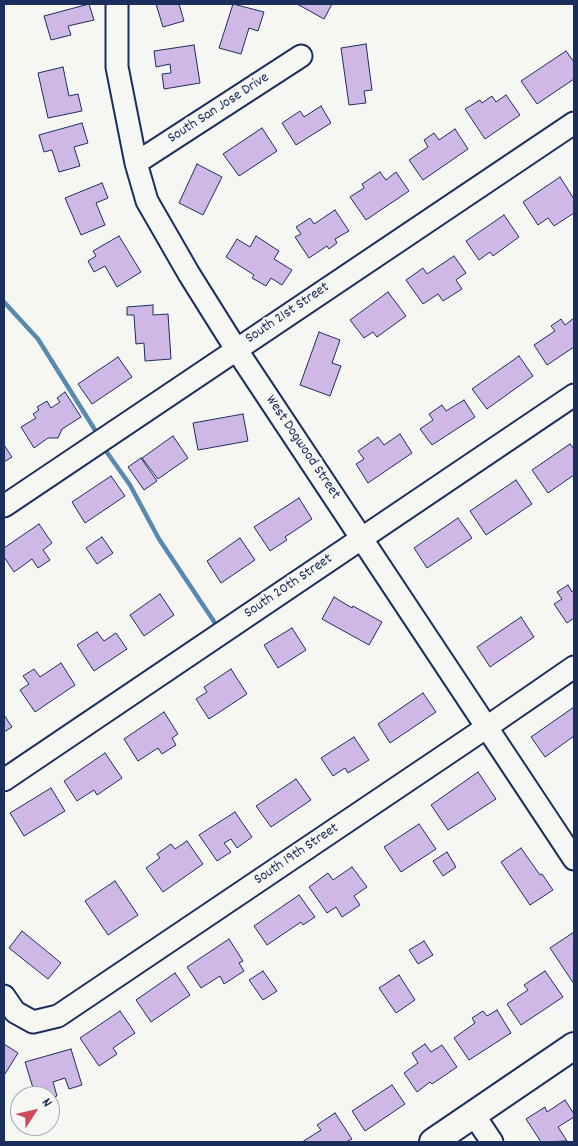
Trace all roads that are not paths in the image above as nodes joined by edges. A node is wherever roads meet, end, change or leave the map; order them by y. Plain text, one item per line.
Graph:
1 (117, 4) edge
2 (301, 56) dead end
3 (574, 123) edge
4 (136, 163) junction
5 (236, 349) junction
6 (574, 395) edge
7 (4, 506) edge
8 (362, 538) junction
9 (574, 666) edge
10 (487, 727) junction
11 (4, 780) edge
12 (574, 859) edge
13 (9, 1004) edge
14 (574, 1046) edge
15 (474, 1115) junction
16 (433, 1142) edge
17 (492, 1142) edge

1 - 4 street, West Dogwood Street
2 - 4 street, South San Jose Drive
3 - 5 street, South 21st Street
4 - 5 street, West Dogwood Street
5 - 7 street, South 21st Street
5 - 8 street, West Dogwood Street
6 - 8 street, South 20th Street
8 - 10 street, West Dogwood Street
8 - 11 street, South 20th Street
9 - 10 street, South 19th Street
10 - 12 street, West Dogwood Street
10 - 13 street, South 19th Street
14 - 15 main road
15 - 16 main road
15 - 17 street

